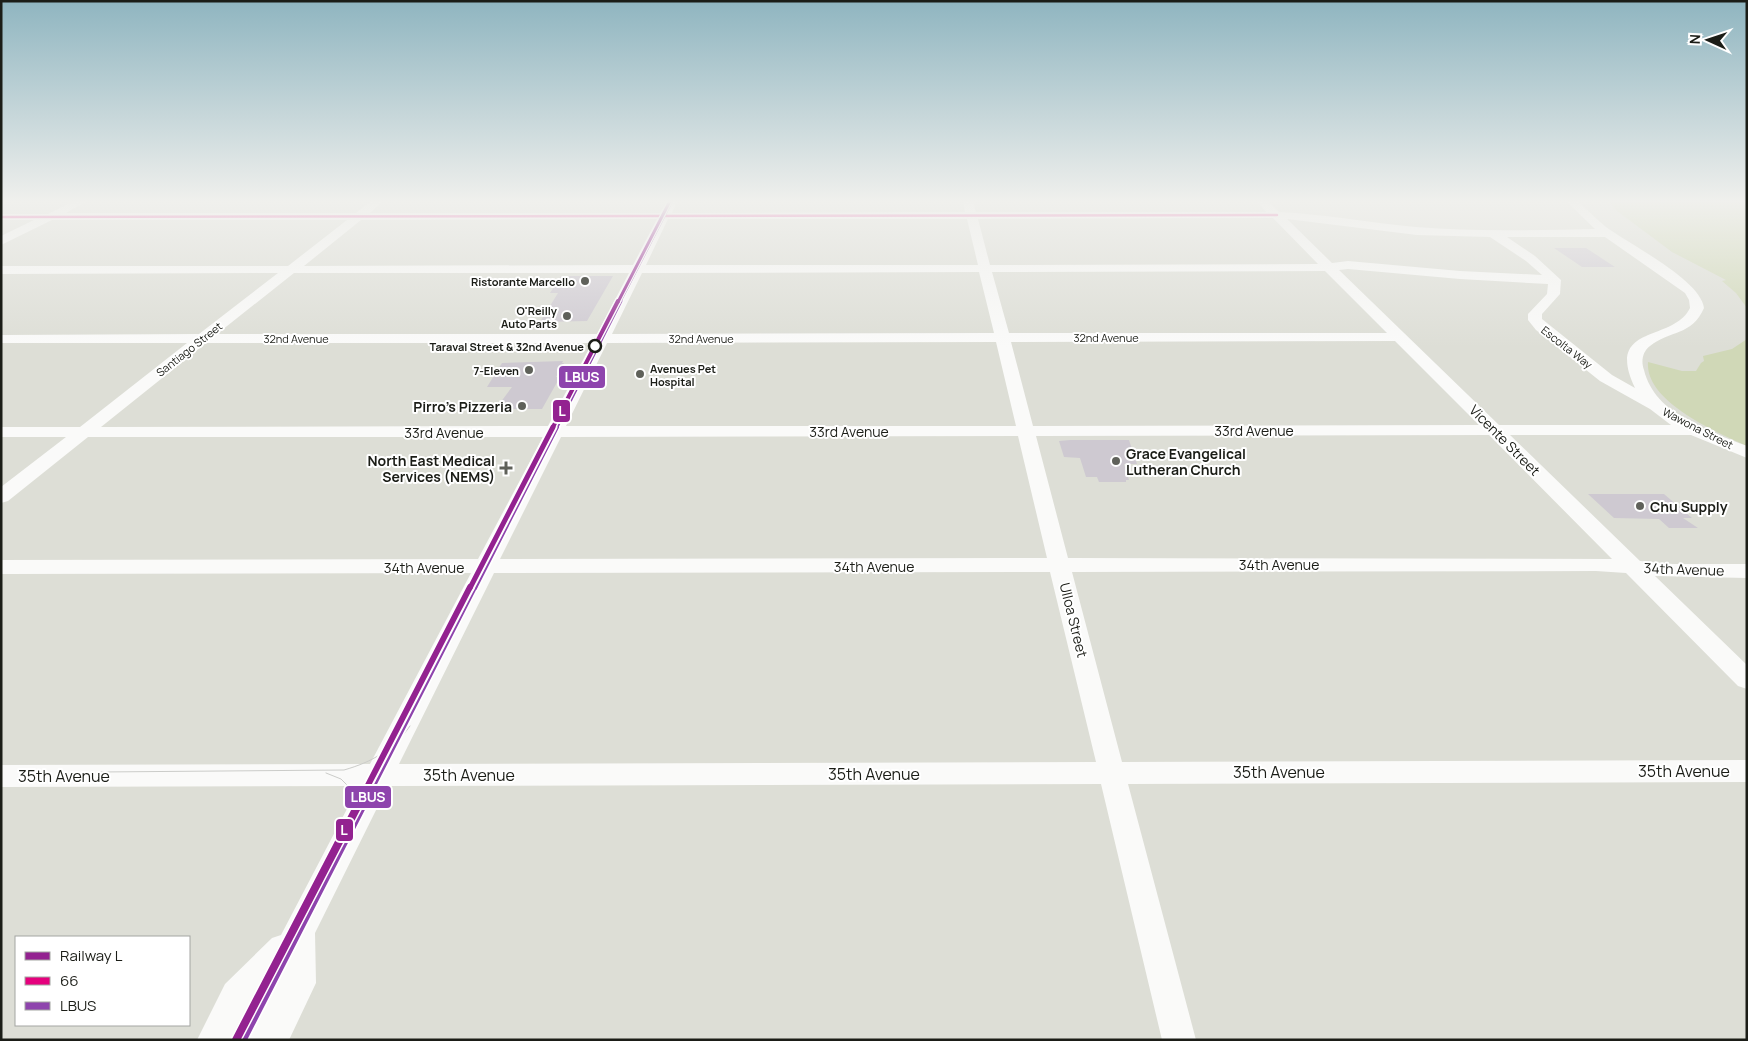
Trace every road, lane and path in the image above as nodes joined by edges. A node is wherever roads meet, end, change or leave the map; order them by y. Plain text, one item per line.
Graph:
1 (316, 250) edge
2 (648, 250) edge
3 (980, 250) edge
4 (1312, 250) edge
5 (1516, 250) edge
6 (1633, 250) edge
7 (1329, 267) junction
8 (985, 268) junction
9 (291, 269) junction
10 (638, 269) junction
11 (1, 270) edge
12 (1554, 280) junction
13 (1002, 337) junction
14 (1400, 337) junction
15 (203, 338) junction
16 (602, 338) junction
17 (1, 339) edge
18 (1656, 406) junction
19 (1494, 430) junction
20 (1696, 430) junction
21 (555, 431) junction
22 (1026, 431) junction
23 (1, 432) edge
24 (83, 432) junction
25 (1747, 453) edge
26 (1, 497) edge
27 (1060, 565) junction
28 (486, 566) junction
29 (1, 567) edge
30 (1632, 567) junction
31 (1747, 571) edge
32 (1747, 680) edge
33 (1747, 771) edge
34 (1112, 773) junction
35 (379, 775) junction
36 (1, 776) edge
37 (302, 929) junction
38 (214, 1040) edge
39 (244, 1040) edge
40 (271, 1040) edge
41 (1179, 1040) edge

1 - 9 street, Santiago Street
2 - 10 street
3 - 8 street, Ulloa Street
4 - 7 street, Vicente Street
5 - 12 street
6 - 18 street, Wawona Street
7 - 8 street
7 - 12 street
7 - 14 street, Vicente Street
8 - 10 street
8 - 13 street, Ulloa Street
9 - 10 street
9 - 11 street
9 - 15 street, Santiago Street
10 - 16 street
12 - 18 street, Escolta Way
13 - 14 street, 32nd Avenue
13 - 16 street, 32nd Avenue
13 - 22 street, Ulloa Street
14 - 19 street, Vicente Street
15 - 16 street, 32nd Avenue
15 - 17 street, 32nd Avenue
15 - 24 street, Santiago Street
16 - 21 street
18 - 20 street, Wawona Street
19 - 20 street, 33rd Avenue
19 - 22 street, 33rd Avenue
19 - 30 street, Vicente Street
20 - 25 street, Wawona Street
21 - 22 street, 33rd Avenue
21 - 24 street, 33rd Avenue
21 - 28 street
22 - 27 street, Ulloa Street
23 - 24 street, 33rd Avenue
24 - 26 street, Santiago Street
27 - 28 street, 34th Avenue
27 - 30 street, 34th Avenue
27 - 34 street, Ulloa Street
28 - 29 street, 34th Avenue
28 - 35 street
30 - 31 street, 34th Avenue
30 - 32 street, Vicente Street
33 - 34 street, 35th Avenue
34 - 35 street, 35th Avenue
34 - 41 street, Ulloa Street
35 - 36 street, 35th Avenue
35 - 37 street
37 - 38 street
37 - 39 street
37 - 40 street

